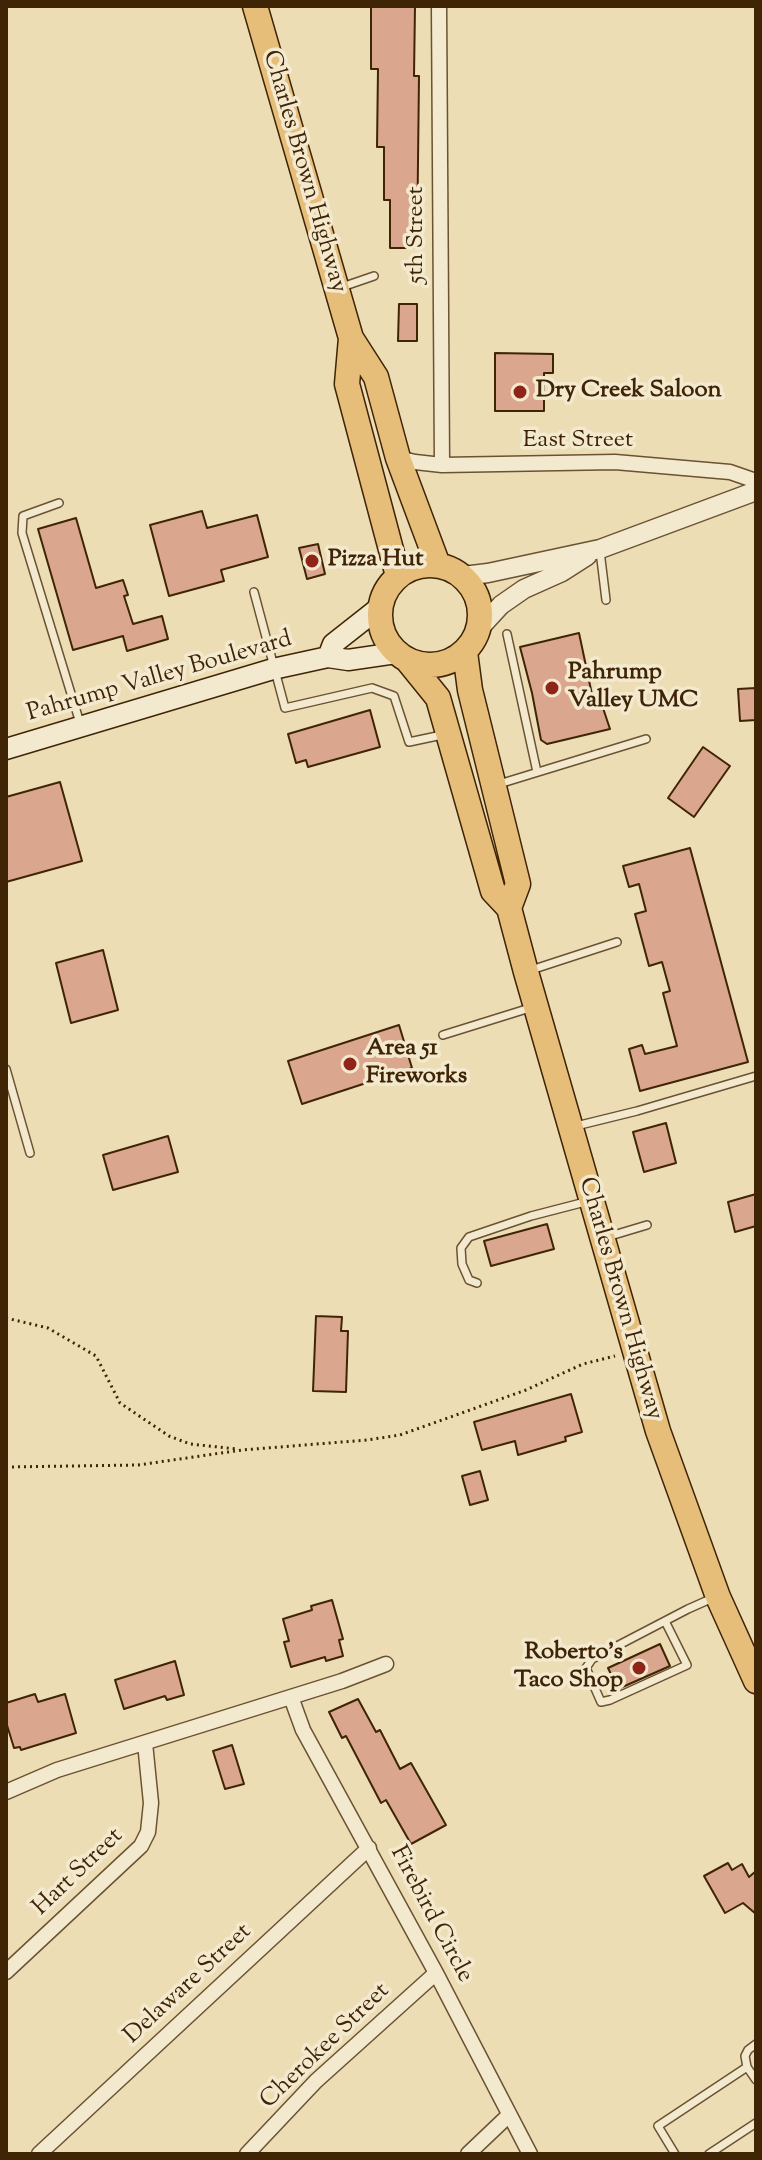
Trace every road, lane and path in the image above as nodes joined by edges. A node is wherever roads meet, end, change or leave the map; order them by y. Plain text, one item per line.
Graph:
1 (255, 6) edge
2 (439, 6) edge
3 (374, 276) dead end
4 (337, 289) junction
5 (351, 338) junction
6 (398, 458) junction
7 (442, 465) junction
8 (756, 481) edge
9 (756, 491) edge
10 (59, 503) dead end
11 (600, 549) junction
12 (438, 565) junction
13 (398, 576) junction
14 (463, 576) junction
15 (254, 592) dead end
16 (606, 600) dead end
17 (380, 607) junction
18 (478, 630) junction
19 (507, 634) dead end
20 (465, 652) junction
21 (328, 657) junction
22 (402, 657) junction
23 (273, 669) junction
24 (81, 726) junction
25 (448, 733) junction
26 (646, 739) dead end
27 (6, 749) edge
28 (537, 772) junction
29 (493, 786) junction
30 (509, 908) junction
31 (617, 942) dead end
32 (526, 972) junction
33 (535, 1006) junction
34 (443, 1035) dead end
35 (6, 1069) edge
36 (756, 1076) edge
37 (570, 1128) junction
38 (30, 1153) dead end
39 (591, 1200) junction
40 (647, 1225) dead end
41 (602, 1239) junction
42 (477, 1283) dead end
43 (6, 1318) edge
44 (635, 1351) junction
45 (242, 1450) junction
46 (6, 1467) edge
47 (718, 1597) junction
48 (665, 1621) junction
49 (386, 1664) dead end
50 (756, 1681) edge
51 (291, 1697) junction
52 (145, 1743) junction
53 (6, 1792) edge
54 (369, 1848) junction
55 (6, 1972) edge
56 (436, 1973) junction
57 (756, 2044) edge
58 (747, 2067) junction
59 (756, 2080) edge
60 (509, 2115) junction
61 (756, 2123) edge
62 (39, 2154) edge
63 (247, 2154) edge
64 (468, 2154) edge
65 (530, 2154) edge
66 (675, 2154) edge
67 (709, 2154) edge

1 - 4 main road, Charles Brown Highway
2 - 7 street, 5th Street
3 - 4 lane
4 - 5 main road, Charles Brown Highway
5 - 6 main road, Charles Brown Highway
5 - 13 main road, Charles Brown Highway
6 - 7 street, East Street
6 - 12 main road, Charles Brown Highway
7 - 8 street, East Street
9 - 11 street
10 - 24 lane
11 - 14 street
11 - 16 lane
11 - 18 street
12 - 13 main road
12 - 14 main road
13 - 17 main road
14 - 18 main road
15 - 23 lane
17 - 21 main road, Pahrump Valley Boulevard
17 - 22 main road
18 - 20 main road
19 - 28 lane
20 - 22 main road
20 - 29 main road, Charles Brown Highway
21 - 22 main road, Pahrump Valley Boulevard
21 - 23 main road, Pahrump Valley Boulevard
22 - 25 main road, Charles Brown Highway
23 - 24 main road, Pahrump Valley Boulevard
23 - 25 lane
24 - 27 main road, Pahrump Valley Boulevard
25 - 30 main road, Charles Brown Highway
26 - 28 lane
28 - 29 lane
29 - 30 main road, Charles Brown Highway
30 - 32 main road, Charles Brown Highway
31 - 32 lane
32 - 33 main road, Charles Brown Highway
33 - 34 lane
33 - 37 main road, Charles Brown Highway
35 - 38 lane
36 - 37 lane
37 - 39 main road, Charles Brown Highway
39 - 41 main road, Charles Brown Highway
39 - 42 lane
40 - 41 lane
41 - 44 main road, Charles Brown Highway
43 - 45 path
44 - 45 path
44 - 47 main road, Charles Brown Highway
45 - 46 path
47 - 48 lane
47 - 50 main road, Charles Brown Highway
48 - 48 lane
49 - 51 street
51 - 52 street
51 - 54 street, Firebird Circle
52 - 53 street
52 - 55 street, Hart Street
54 - 56 street, Firebird Circle
54 - 62 street, Delaware Street
56 - 60 street, Firebird Circle
56 - 63 street, Cherokee Street
57 - 58 lane
58 - 59 lane
58 - 66 lane
60 - 64 street
60 - 65 street, Firebird Circle
61 - 67 lane

